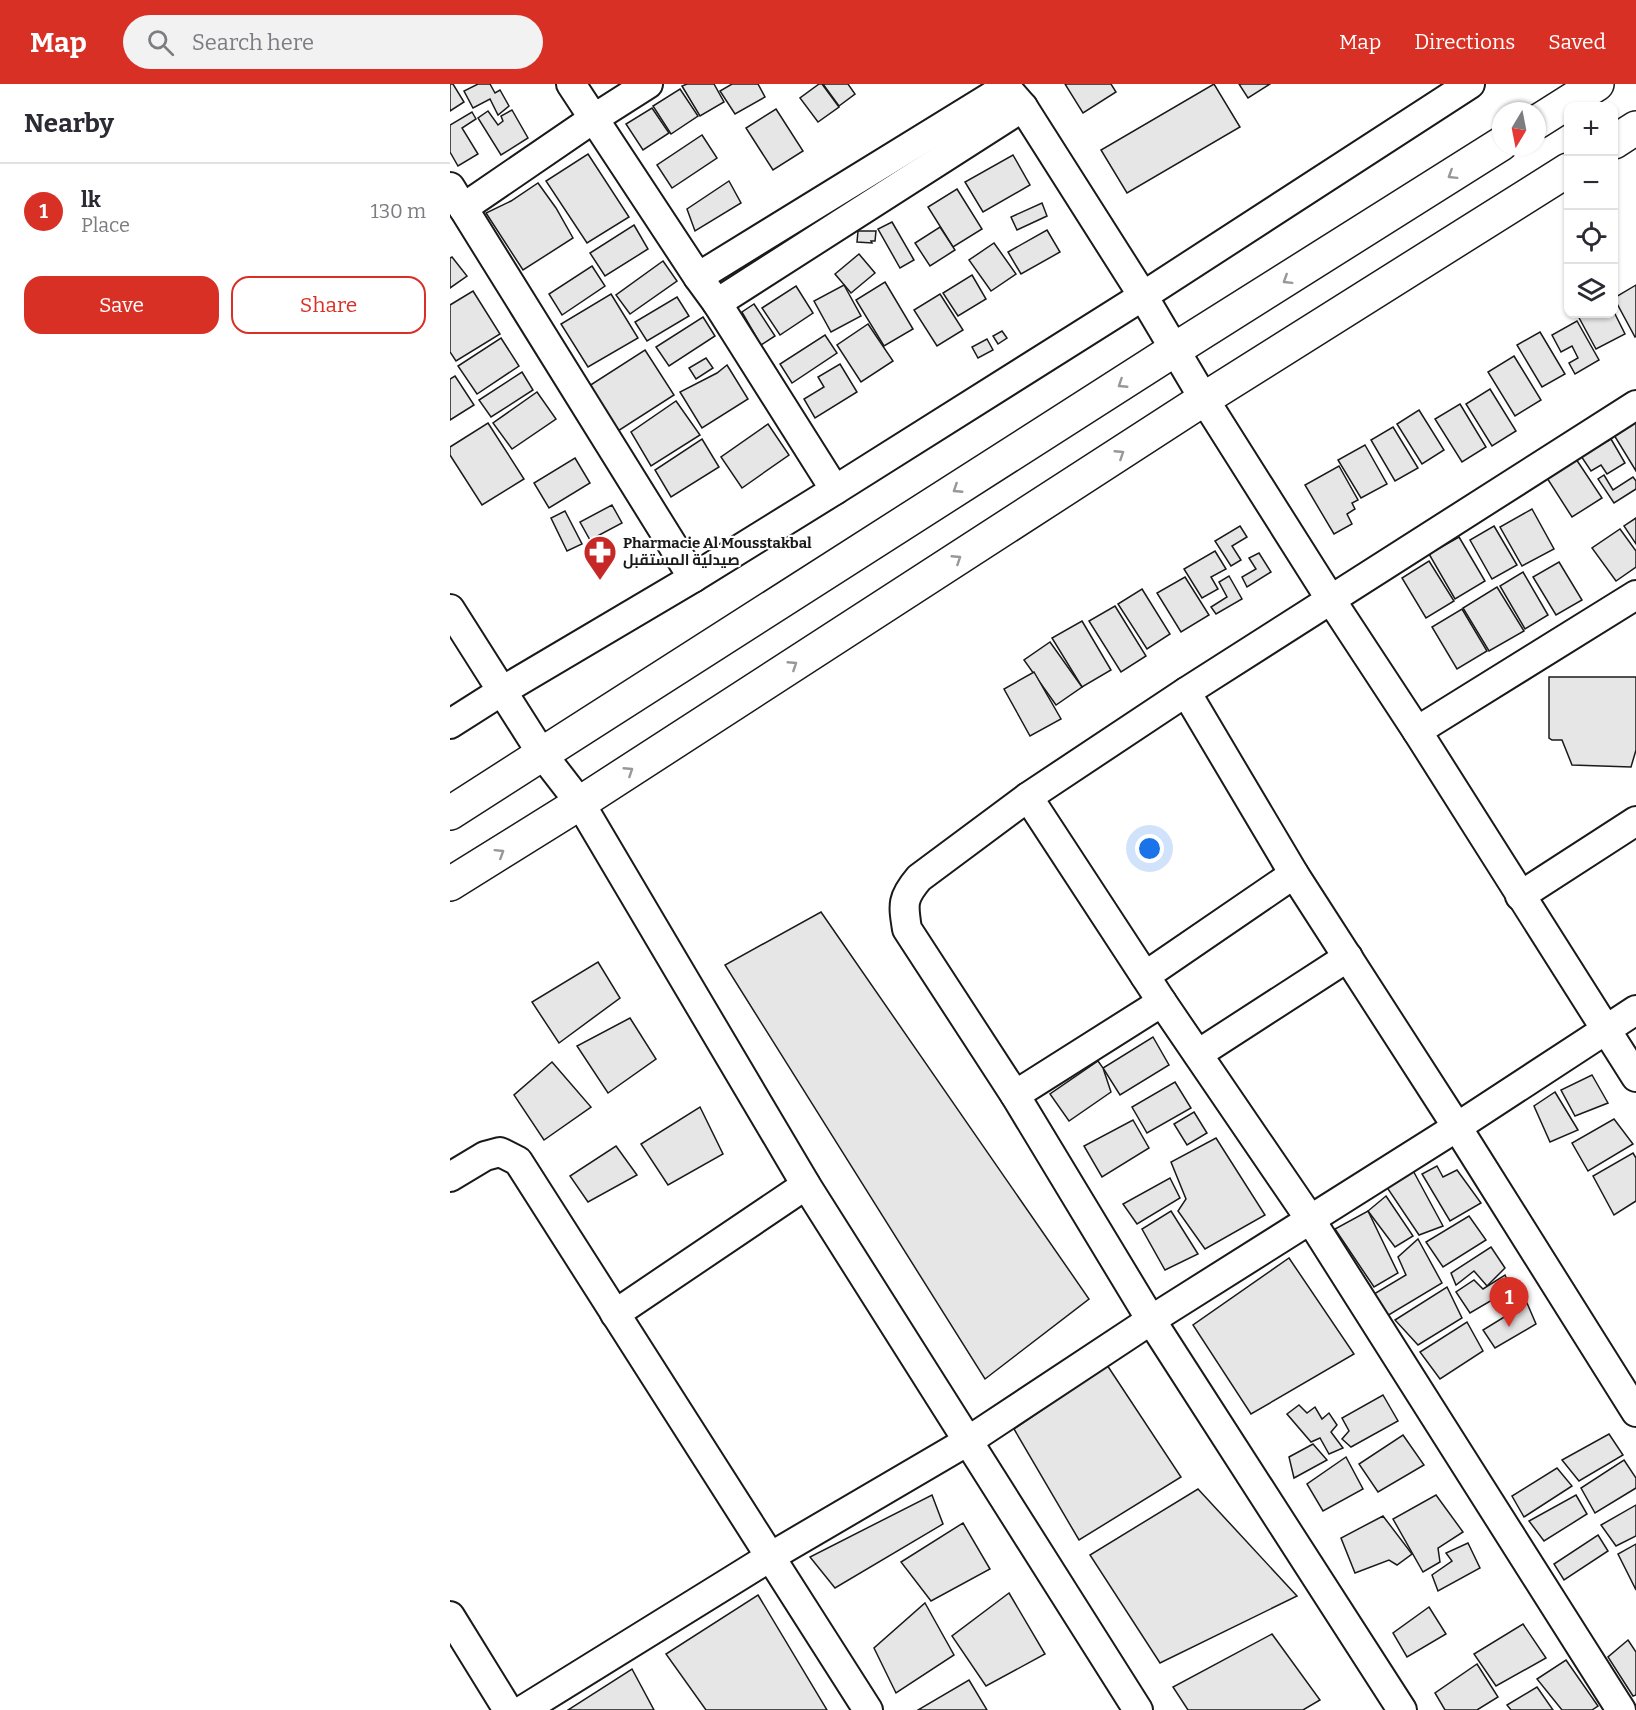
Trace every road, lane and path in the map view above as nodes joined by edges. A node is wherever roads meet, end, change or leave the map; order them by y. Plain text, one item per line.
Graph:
1 (571, 84) edge
2 (648, 84) edge
3 (1470, 84) edge
4 (1597, 84) edge
5 (1010, 93) edge
6 (1546, 116) edge
7 (593, 119) junction
8 (1636, 128) edge
9 (1618, 139) edge
10 (1492, 150) edge
11 (1564, 173) edge
12 (456, 197) edge
13 (698, 278) junction
14 (1143, 296) junction
15 (717, 303) junction
16 (1174, 350) junction
17 (1204, 399) junction
18 (1636, 405) edge
19 (835, 490) junction
20 (693, 578) junction
21 (1636, 595) edge
22 (1331, 600) junction
23 (450, 609) edge
24 (502, 691) junction
25 (1186, 692) junction
26 (450, 723) edge
27 (1417, 731) junction
28 (542, 754) junction
29 (1028, 797) junction
30 (580, 803) junction
31 (450, 813) edge
32 (1636, 821) edge
33 (1294, 874) junction
34 (450, 884) edge
35 (1520, 896) junction
36 (1348, 957) junction
37 (1145, 976) junction
38 (1162, 1002) junction
39 (1636, 1010) edge
40 (1607, 1030) junction
41 (1198, 1054) junction
42 (1636, 1077) edge
43 (1015, 1095) junction
44 (1457, 1126) junction
45 (450, 1177) edge
46 (806, 1185) junction
47 (1310, 1219) junction
48 (615, 1314) junction
49 (1151, 1320) junction
50 (1636, 1412) edge
51 (968, 1441) junction
52 (770, 1557) junction
53 (450, 1616) edge
54 (508, 1710) edge
55 (523, 1710) edge
56 (868, 1710) edge
57 (1138, 1710) edge
58 (1402, 1710) edge
59 (1621, 1710) edge

1 - 7 street
2 - 7 street
3 - 14 street
4 - 6 street
5 - 13 street
5 - 14 street
5 - 15 street
7 - 12 street
7 - 13 street
8 - 9 street
10 -> 16 street
11 - 17 street
12 - 20 street
13 - 15 street
14 - 16 street
14 - 19 street
15 - 19 street
16 - 17 street
16 -> 28 street
17 - 22 street
30 -> 17 street
18 - 22 street
19 - 20 street
20 - 24 street
21 - 27 street
22 - 25 street
22 - 27 street
23 - 24 street
24 - 26 street
24 - 28 street
25 - 29 street
25 - 33 street
27 - 35 street
28 - 30 street
28 - 31 street
29 - 37 street
29 - 43 street
34 -> 30 street
30 - 46 street
32 - 35 street
33 - 36 street
33 - 37 street
35 - 40 street
36 - 41 street
36 - 44 street
37 - 38 street
38 - 41 street
38 - 43 street
39 - 40 street
40 - 42 street
40 - 44 street
41 - 47 street
43 - 49 street
44 - 47 street
44 - 50 street
45 - 48 street
46 - 48 street
46 - 51 street
47 - 49 street
47 - 59 street
48 - 52 street
49 - 51 street
49 - 58 street
51 - 52 street
51 - 57 street
52 - 55 street
52 - 56 street
53 - 54 street

